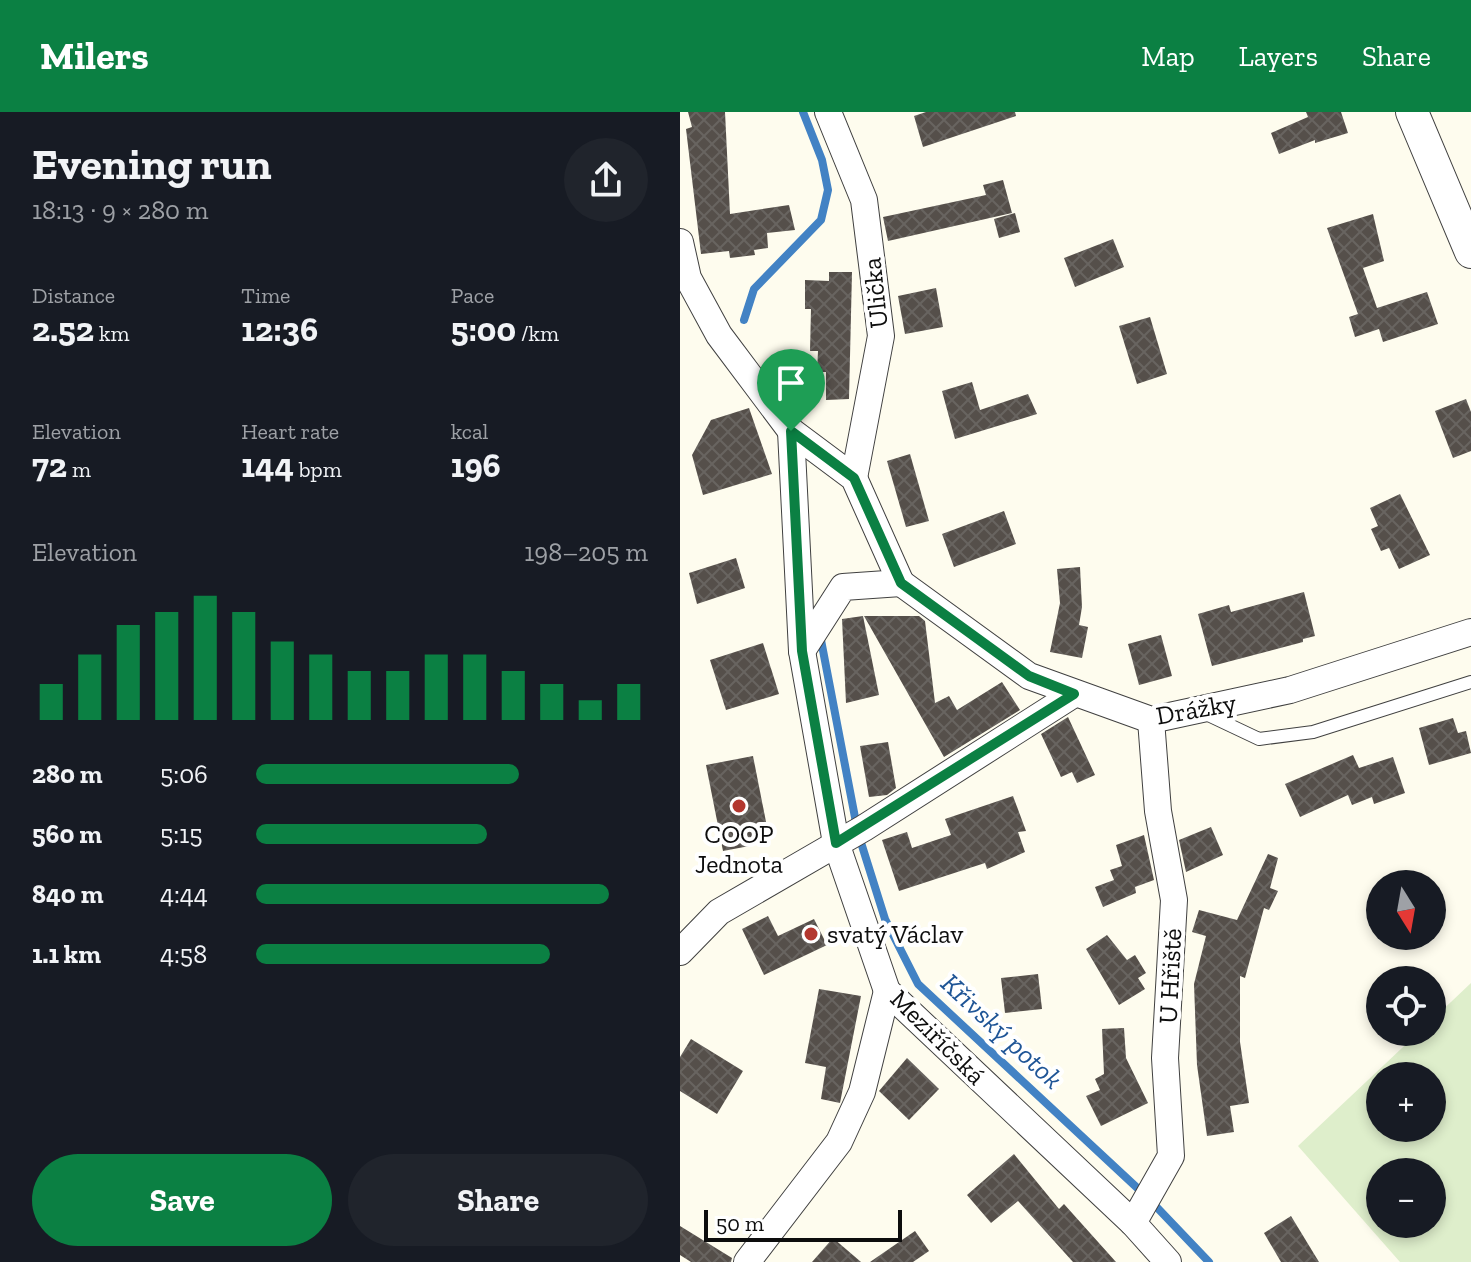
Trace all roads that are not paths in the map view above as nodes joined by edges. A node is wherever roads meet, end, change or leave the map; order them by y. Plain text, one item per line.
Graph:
1 (828, 112) edge
2 (1412, 112) edge
3 (680, 242) edge
4 (1471, 252) edge
5 (791, 431) junction
6 (854, 478) junction
7 (901, 583) junction
8 (1471, 632) edge
9 (802, 651) junction
10 (1471, 682) edge
11 (1074, 694) junction
12 (1198, 710) junction
13 (1151, 720) junction
14 (850, 836) junction
15 (680, 952) edge
16 (887, 991) junction
17 (1136, 1216) junction
18 (747, 1262) edge
19 (1168, 1262) edge

1 - 6 street, Ulička
2 - 4 street
3 - 5 street
5 - 6 street
5 - 9 street, Meziříčská
6 - 7 street
7 - 9 street
7 - 11 street, Drážky
8 - 12 street, Drážky
9 - 14 street, Meziříčská
10 - 12 lane
11 - 13 street, Drážky
11 - 14 street
12 - 13 street, Drážky
13 - 17 street, U Hřiště
14 - 15 street
14 - 16 street, Meziříčská
16 - 17 street, Meziříčská
16 - 18 street
17 - 19 street, Meziříčská

